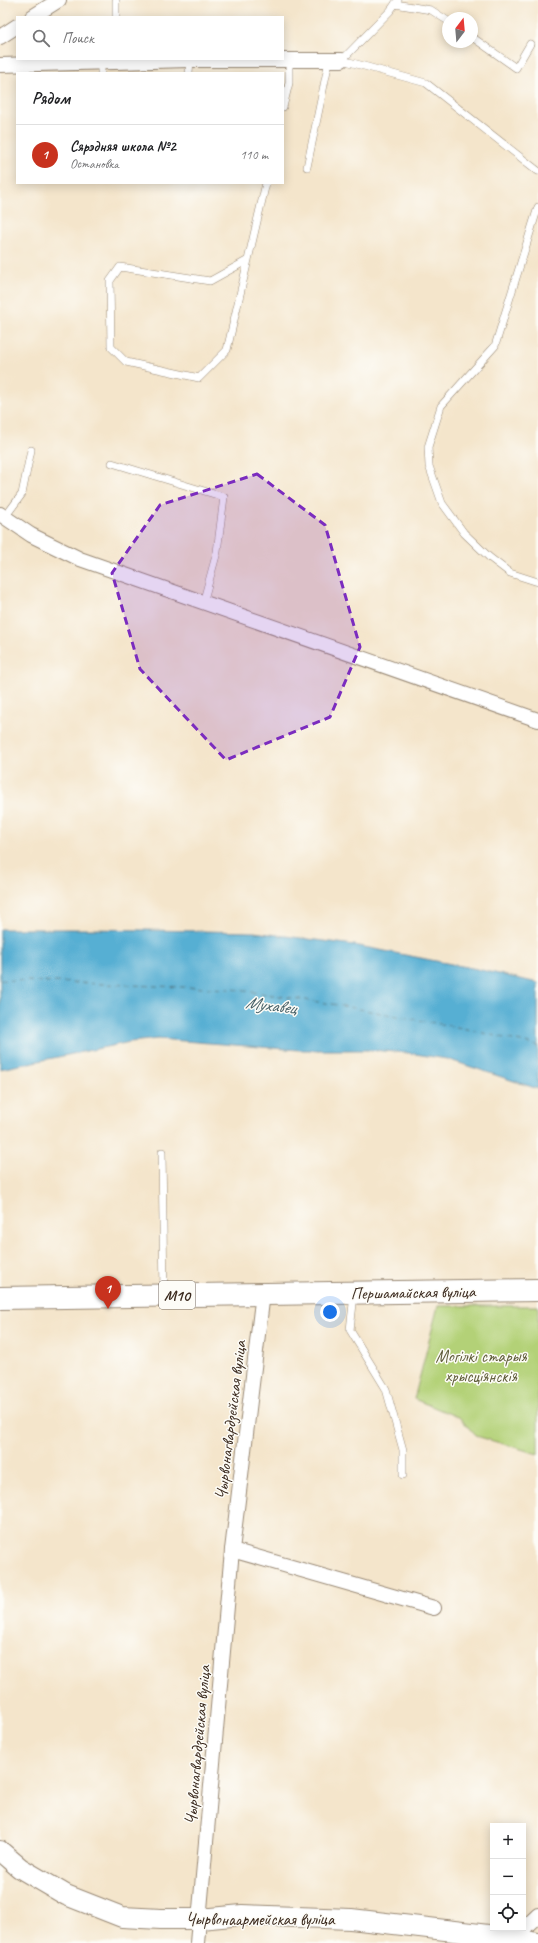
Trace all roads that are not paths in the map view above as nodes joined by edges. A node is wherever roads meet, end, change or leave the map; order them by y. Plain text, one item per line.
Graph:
1 (59, 0) edge
2 (116, 0) edge
3 (406, 0) edge
4 (397, 2) edge
5 (34, 16) edge
6 (116, 16) edge
7 (442, 17) edge
8 (16, 27) edge
9 (0, 37) edge
10 (478, 41) edge
11 (530, 44) dead end
12 (118, 60) edge
13 (289, 60) junction
14 (335, 60) junction
15 (0, 64) edge
16 (190, 66) edge
17 (39, 68) edge
18 (101, 68) edge
19 (284, 102) edge
20 (306, 167) dead end
21 (538, 171) edge
22 (266, 184) edge
23 (538, 207) edge
24 (248, 260) junction
25 (31, 450) dead end
26 (112, 463) dead end
27 (2, 516) edge
28 (538, 582) edge
29 (203, 603) junction
30 (538, 720) edge
31 (162, 1152) dead end
32 (538, 1290) edge
33 (263, 1293) junction
34 (354, 1293) junction
35 (164, 1295) junction
36 (0, 1298) edge
37 (403, 1475) dead end
38 (232, 1550) junction
39 (434, 1608) dead end
40 (0, 1851) edge
41 (538, 1915) edge
42 (200, 1919) junction
43 (514, 1938) junction
44 (197, 1943) edge
45 (536, 1943) edge

1 - 5 street
2 - 6 lane
3 - 4 lane
4 - 7 lane
4 - 14 lane
8 - 9 street
10 - 11 lane
12 - 16 street
12 - 18 street
13 - 14 street
13 - 16 street
13 - 19 lane
14 - 20 lane
14 - 21 lane
15 - 17 street
17 - 18 street
22 - 24 lane
23 - 28 lane
24 - 24 lane
25 - 27 lane
26 - 29 lane
27 - 29 street
29 - 30 street
31 - 35 lane
32 - 34 main road, Першамайская вуліца / М10
33 - 34 main road, Першамайская вуліца / М10
33 - 35 main road, Першамайская вуліца / М10
33 - 38 street, Чырвонагвардзейская вуліца
34 - 37 lane
35 - 36 main road, Першамайская вуліца / М10
38 - 39 street
38 - 42 street, Чырвонагвардзейская вуліца
40 - 42 street, Чырвонаармейская вуліца
41 - 43 street
42 - 43 street, Чырвонаармейская вуліца
42 - 44 street, Чырвонагвардзейская вуліца
43 - 45 street, Чырвонаармейская вуліца

